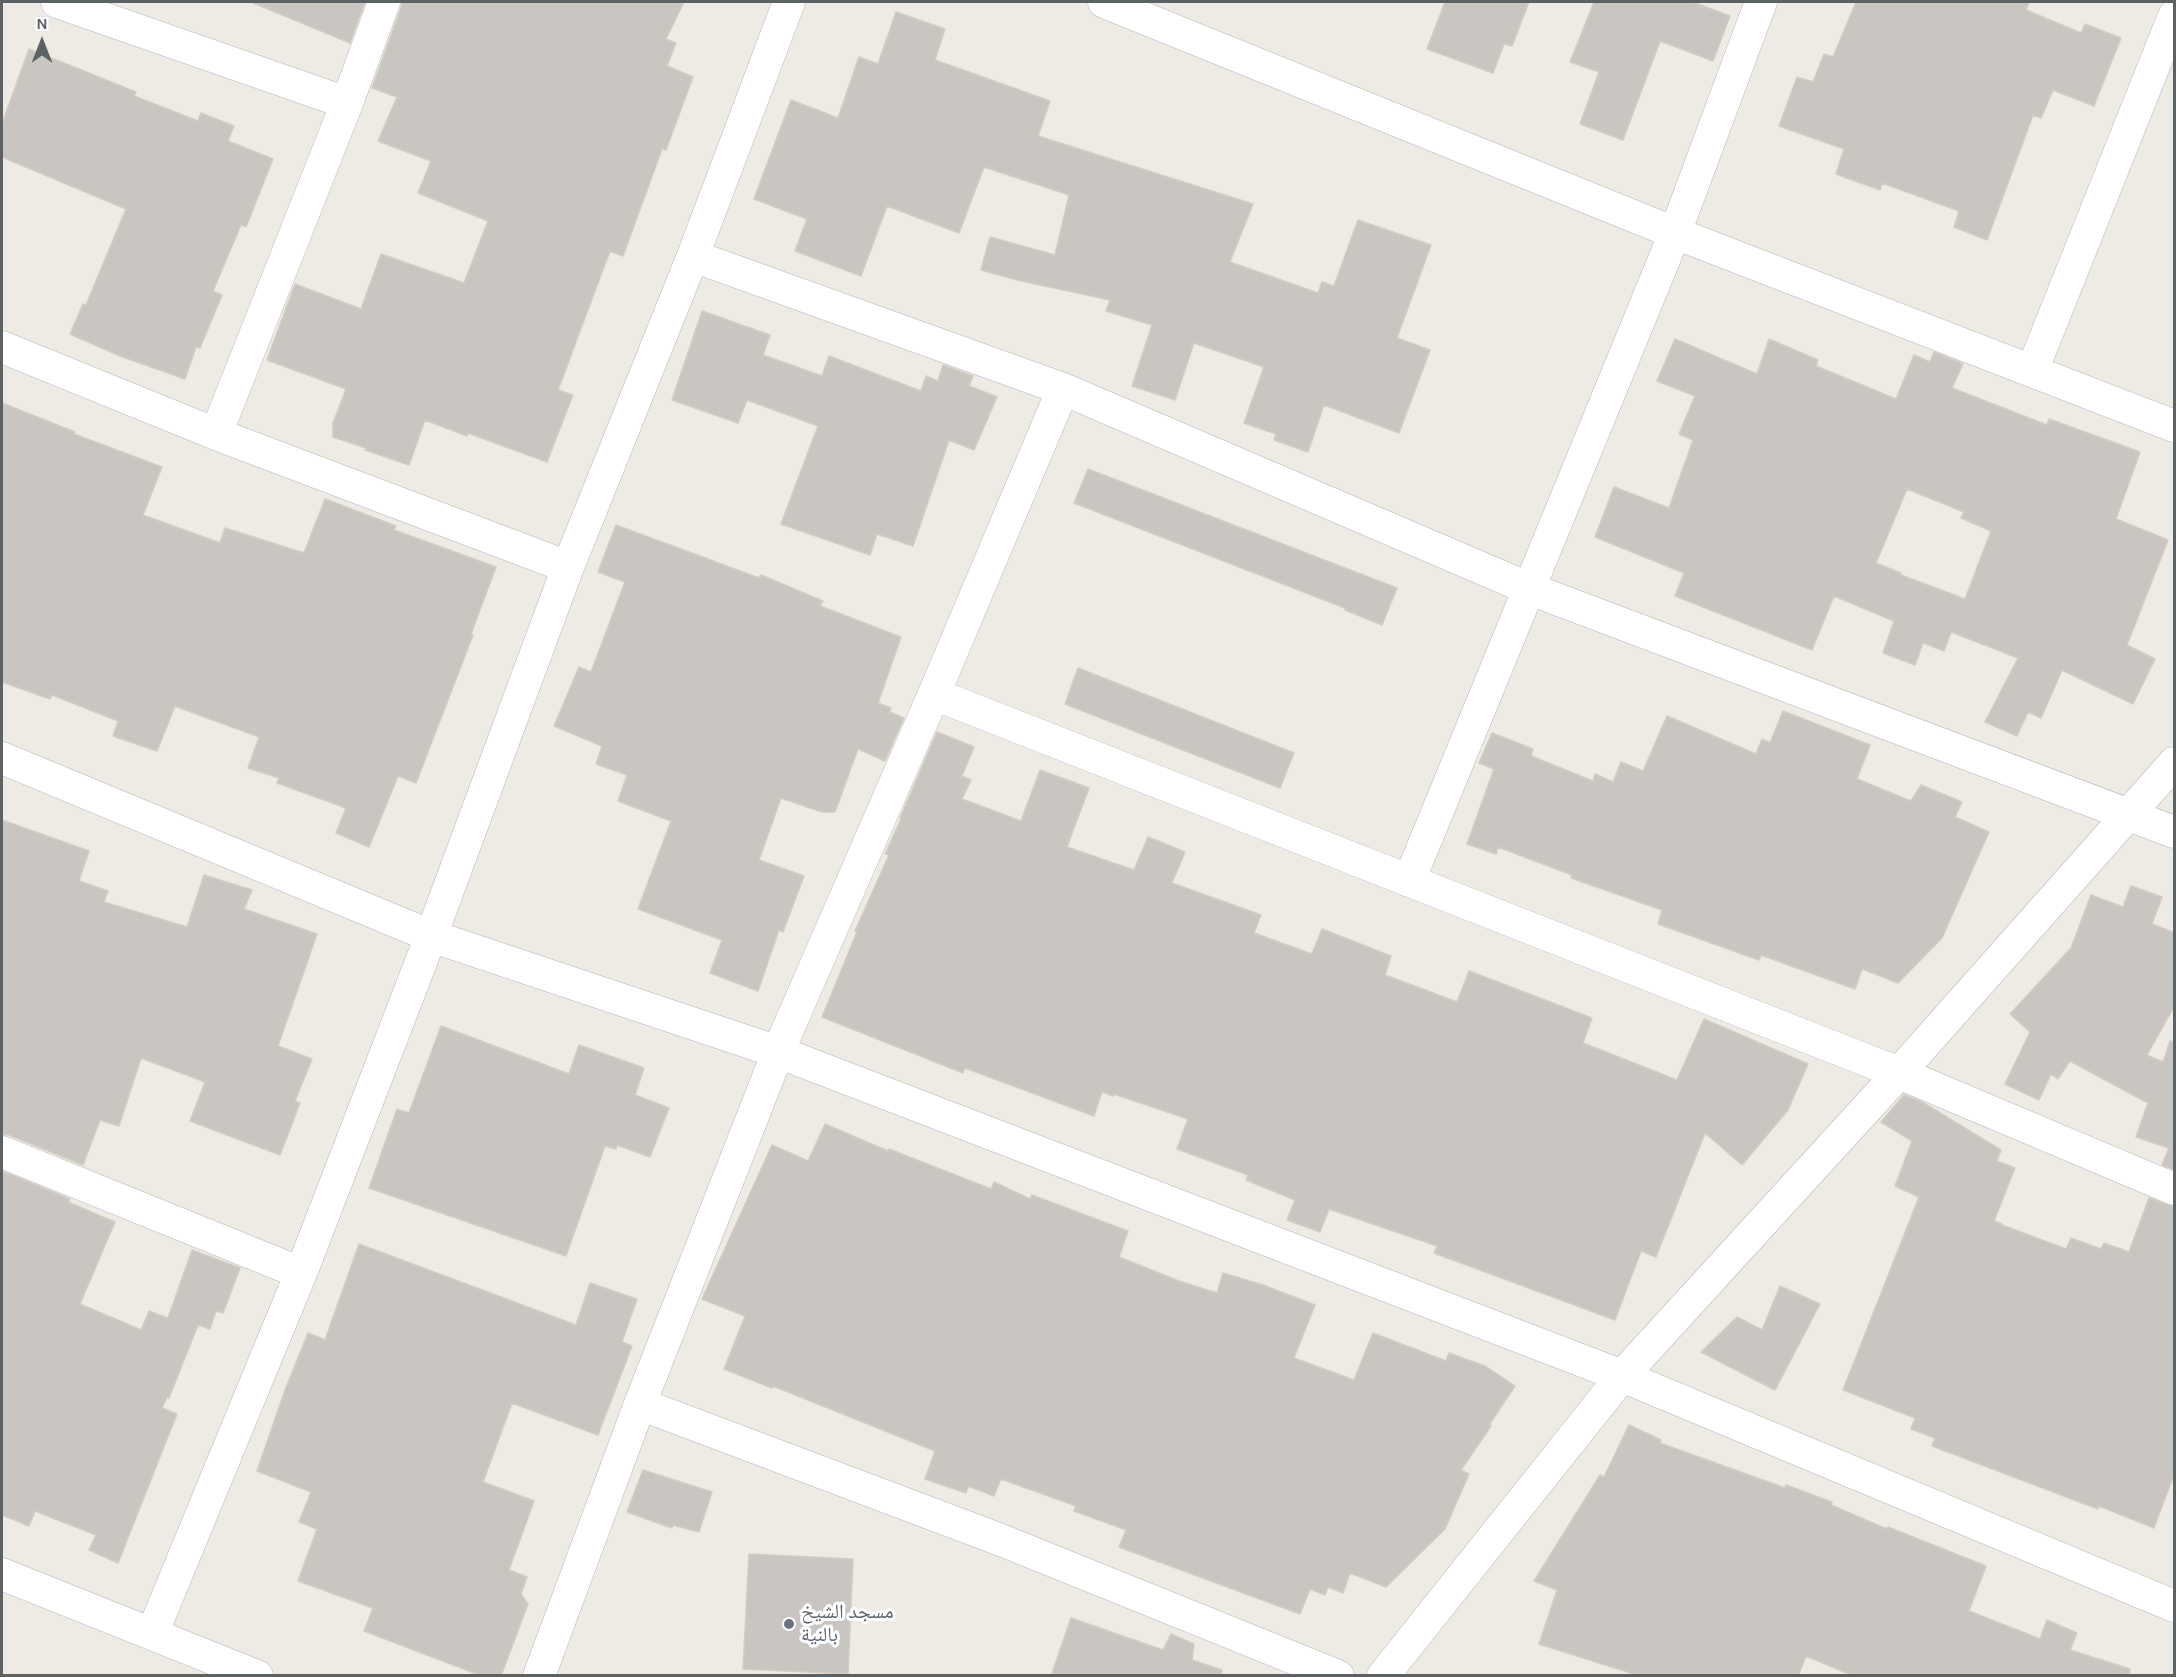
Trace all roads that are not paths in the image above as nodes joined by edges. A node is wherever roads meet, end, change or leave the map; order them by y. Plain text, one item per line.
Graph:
1 (57, 2) edge
2 (384, 2) edge
3 (789, 2) edge
4 (1104, 2) edge
5 (1761, 2) edge
6 (2175, 16) edge
7 (347, 103) junction
8 (1675, 233) junction
9 (693, 255) junction
10 (2, 347) edge
11 (2032, 371) junction
12 (1062, 389) junction
13 (2175, 426) edge
14 (216, 434) junction
15 (568, 567) junction
16 (1530, 589) junction
17 (934, 694) junction
18 (2, 758) edge
19 (2175, 763) edge
20 (2129, 814) junction
21 (2175, 832) edge
22 (1409, 881) junction
23 (431, 936) junction
24 (778, 1052) junction
25 (1899, 1073) junction
26 (2, 1152) edge
27 (2175, 1189) edge
28 (301, 1273) junction
29 (1622, 1376) junction
30 (640, 1404) junction
31 (2, 1575) edge
32 (2175, 1606) edge
33 (152, 1634) junction
34 (257, 1676) edge
35 (539, 1676) edge
36 (1338, 1676) edge
37 (1383, 1676) edge

1 - 7 street
2 - 7 street
3 - 9 street
4 - 8 street
5 - 8 street
6 - 11 street
7 - 14 street
8 - 11 street
8 - 16 street
9 - 12 street
9 - 15 street
10 - 14 street
11 - 13 street
12 - 16 street
12 - 17 street
14 - 15 street
15 - 23 street
16 - 20 street
16 - 22 street
17 - 22 street
17 - 24 street
18 - 23 street
19 - 20 street
20 - 21 street
20 - 25 street
22 - 25 street
23 - 24 street
23 - 28 street
24 - 29 street
24 - 30 street
25 - 27 street
25 - 29 street
26 - 28 street
28 - 33 street
29 - 32 street
29 - 37 street
30 - 35 street
30 - 36 street
31 - 33 street
33 - 34 street

